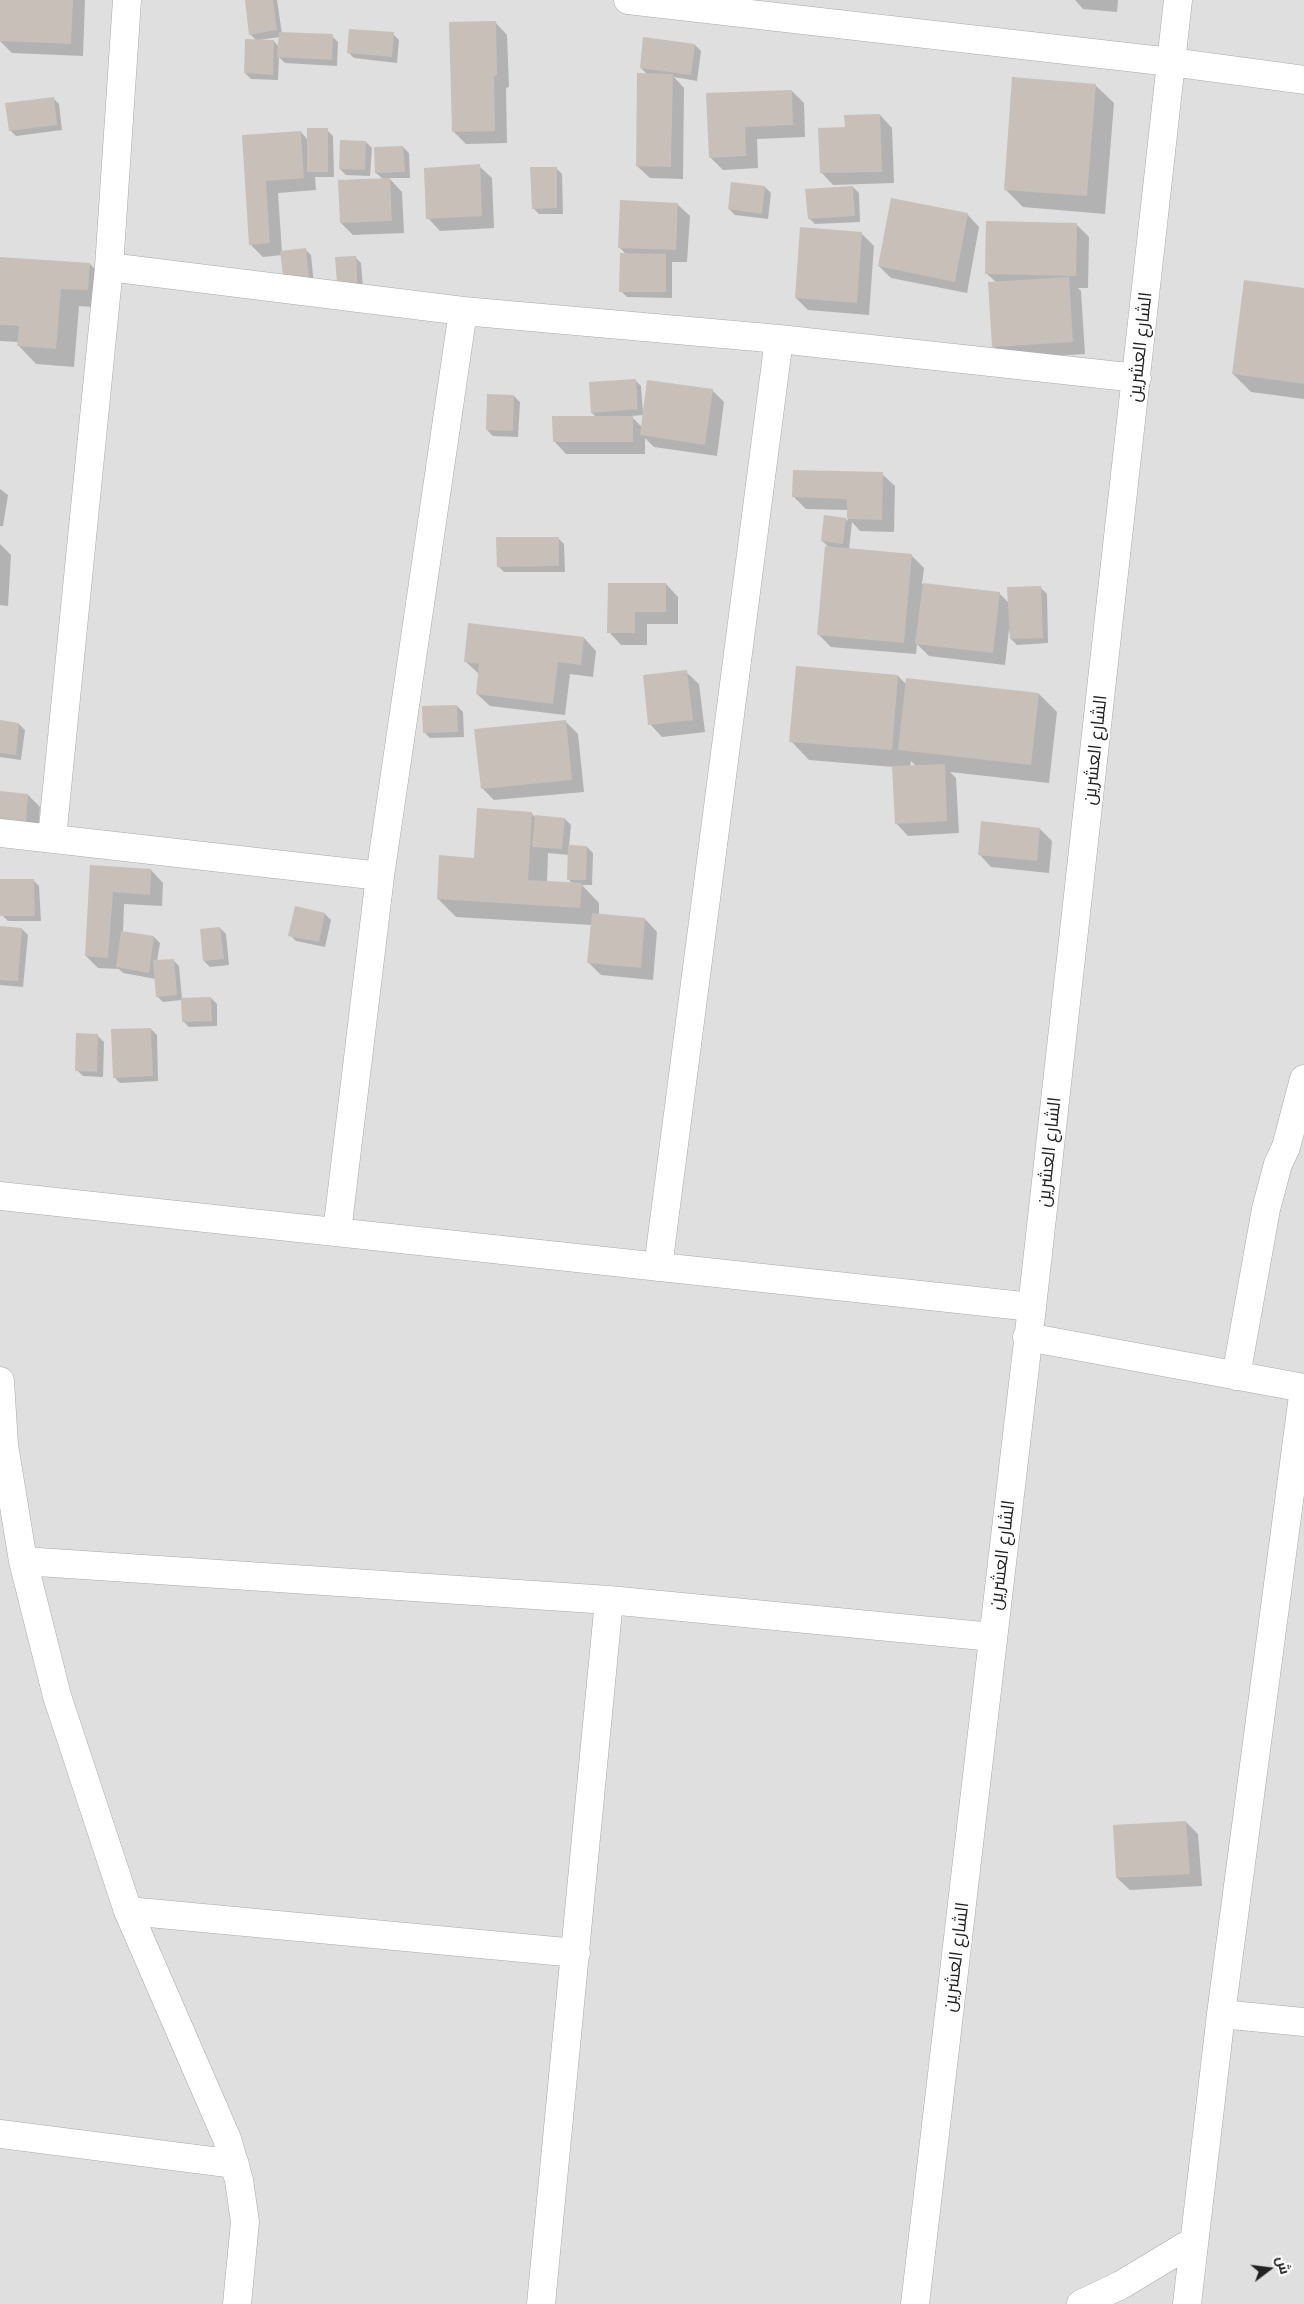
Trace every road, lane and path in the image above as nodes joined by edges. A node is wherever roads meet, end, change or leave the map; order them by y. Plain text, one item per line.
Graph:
1 (127, 0) edge
2 (628, 0) edge
3 (1178, 0) edge
4 (808, 10) edge
5 (1171, 62) junction
6 (1304, 80) edge
7 (109, 267) junction
8 (463, 311) junction
9 (779, 339) junction
10 (1137, 378) junction
11 (0, 833) edge
12 (52, 838) junction
13 (380, 876) junction
14 (1304, 1079) edge
15 (1295, 1148) edge
16 (0, 1196) edge
17 (336, 1232) junction
18 (658, 1267) junction
19 (1032, 1307) junction
20 (1028, 1337) junction
21 (1236, 1376) junction
22 (0, 1381) edge
23 (23, 1561) junction
24 (608, 1600) junction
25 (993, 1636) junction
26 (128, 1911) junction
27 (576, 1953) junction
28 (1221, 2014) junction
29 (1304, 2022) edge
30 (0, 2134) edge
31 (235, 2164) junction
32 (1194, 2241) junction
33 (237, 2304) edge
34 (541, 2304) edge
35 (915, 2304) edge
36 (1081, 2304) edge
37 (1187, 2304) edge

1 - 7 street
2 - 4 street
3 - 5 street, الشارع العشرين
4 - 5 street
5 - 6 street
5 - 10 street, الشارع العشرين
7 - 8 street
7 - 12 street
8 - 9 street
8 - 13 street
9 - 10 street
9 - 18 street
10 - 19 street, الشارع العشرين
11 - 12 street
12 - 13 street
13 - 17 street
14 - 15 street
15 - 21 street
16 - 17 street
17 - 18 street
18 - 19 street
19 - 20 street, الشارع العشرين
20 - 21 street
20 - 25 street, الشارع العشرين
21 - 28 street
22 - 23 street
23 - 24 street
23 - 26 street
24 - 25 street
24 - 27 street
25 - 35 street, الشارع العشرين
26 - 27 street
26 - 31 street
27 - 34 street
28 - 29 street
28 - 32 street
30 - 31 street
31 - 33 street
32 - 36 street
32 - 37 street

